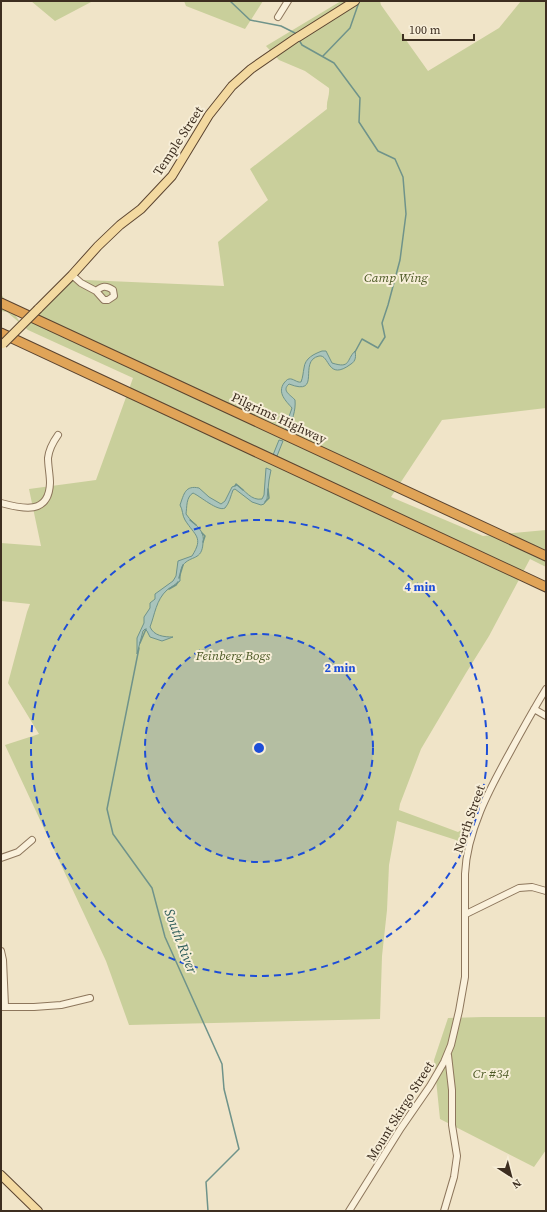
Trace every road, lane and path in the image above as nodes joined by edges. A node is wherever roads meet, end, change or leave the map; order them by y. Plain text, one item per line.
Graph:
1 (288, 1) edge
2 (355, 1) edge
3 (278, 17) dead end
4 (72, 275) junction
5 (96, 291) dead end
6 (1, 303) edge
7 (1, 334) edge
8 (2, 346) edge
9 (58, 435) dead end
10 (1, 503) edge
11 (546, 556) edge
12 (546, 587) edge
13 (546, 689) edge
14 (534, 709) junction
15 (546, 716) edge
16 (32, 840) dead end
17 (1, 858) edge
18 (546, 891) edge
19 (466, 914) junction
20 (1, 951) edge
21 (90, 998) dead end
22 (3, 1006) edge
23 (458, 1018) joint
24 (448, 1053) junction
25 (1, 1175) edge
26 (38, 1211) edge
27 (349, 1211) edge
28 (444, 1211) edge

1 - 3 street
2 - 4 main road, Temple Street
4 - 5 street
4 - 8 main road, Temple Street, bridge
6 - 11 highway, Pilgrims Highway
7 - 12 highway
9 - 10 street
13 - 14 street, North Street
14 - 15 street
14 - 19 street, North Street
16 - 17 street
18 - 19 street
19 - 23 street, North Street
20 - 22 street
21 - 22 street
23 - 24 street, Mount Skirgo Street
24 - 27 street, Mount Skirgo Street
24 - 28 street
25 - 26 main road

